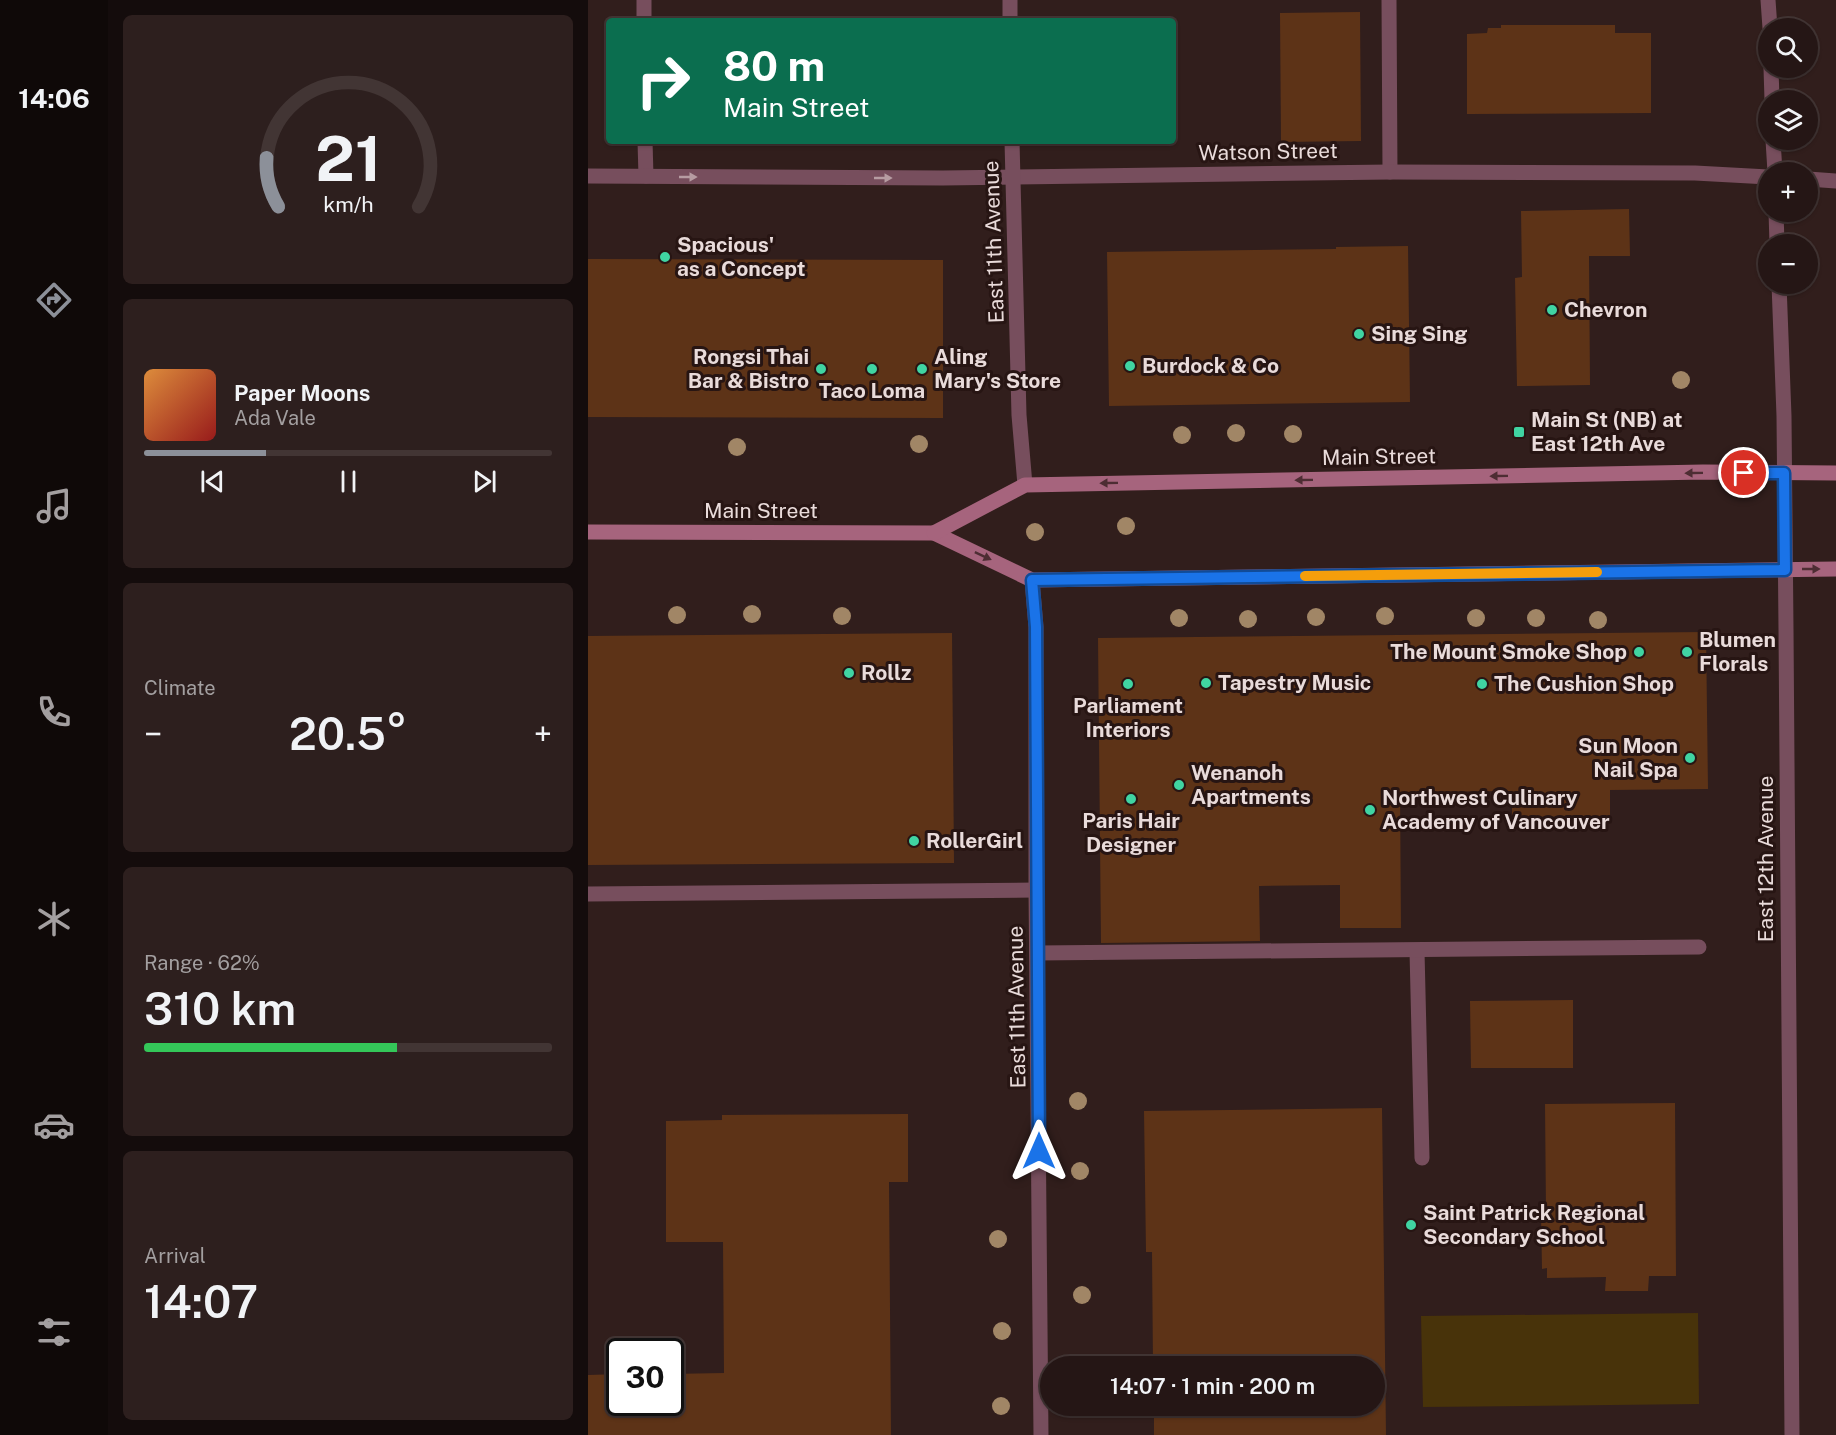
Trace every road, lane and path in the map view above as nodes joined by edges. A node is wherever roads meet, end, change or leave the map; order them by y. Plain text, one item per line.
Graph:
1 (644, 0) edge
2 (1010, 0) edge
3 (1389, 0) edge
4 (1768, 0) edge
5 (644, 18) edge
6 (1010, 18) edge
7 (1769, 18) edge
8 (645, 144) edge
9 (1012, 144) edge
10 (1390, 172) junction
11 (588, 176) edge
12 (646, 176) junction
13 (1013, 176) junction
14 (1758, 176) edge
15 (1818, 180) edge
16 (1836, 181) edge
17 (1779, 294) edge
18 (1784, 473) junction
19 (1836, 473) edge
20 (1025, 485) junction
21 (588, 532) edge
22 (934, 533) junction
23 (1836, 569) edge
24 (1785, 570) junction
25 (1032, 580) junction
26 (1036, 890) junction
27 (588, 894) edge
28 (1699, 947) dead end
29 (1418, 951) junction
30 (1037, 953) junction
31 (1422, 1158) dead end
32 (1041, 1435) edge
33 (1792, 1435) edge

1 - 5 street
2 - 6 street
3 - 10 street
4 - 7 street
8 - 12 street
9 - 13 street, East 11th Avenue
10 - 13 street, Watson Street
10 - 14 street, Watson Street
11 - 12 street, Watson Street
12 -> 13 street, Watson Street
13 - 20 street, East 11th Avenue
15 - 16 street
17 - 18 street, East 12th Avenue
18 - 19 main road, Main Street
18 -> 20 main road, Main Street
18 - 24 street, East 12th Avenue
20 - 22 main road, Main Street
21 - 22 main road, Main Street
22 -> 25 main road, Main Street
24 -> 23 main road, Main Street
24 - 25 main road, Main Street
24 - 33 street, East 12th Avenue
25 - 26 street, East 11th Avenue
26 - 27 street
26 - 30 street, East 11th Avenue
28 - 29 street
29 - 30 street
29 - 31 street
30 - 32 street, East 11th Avenue

